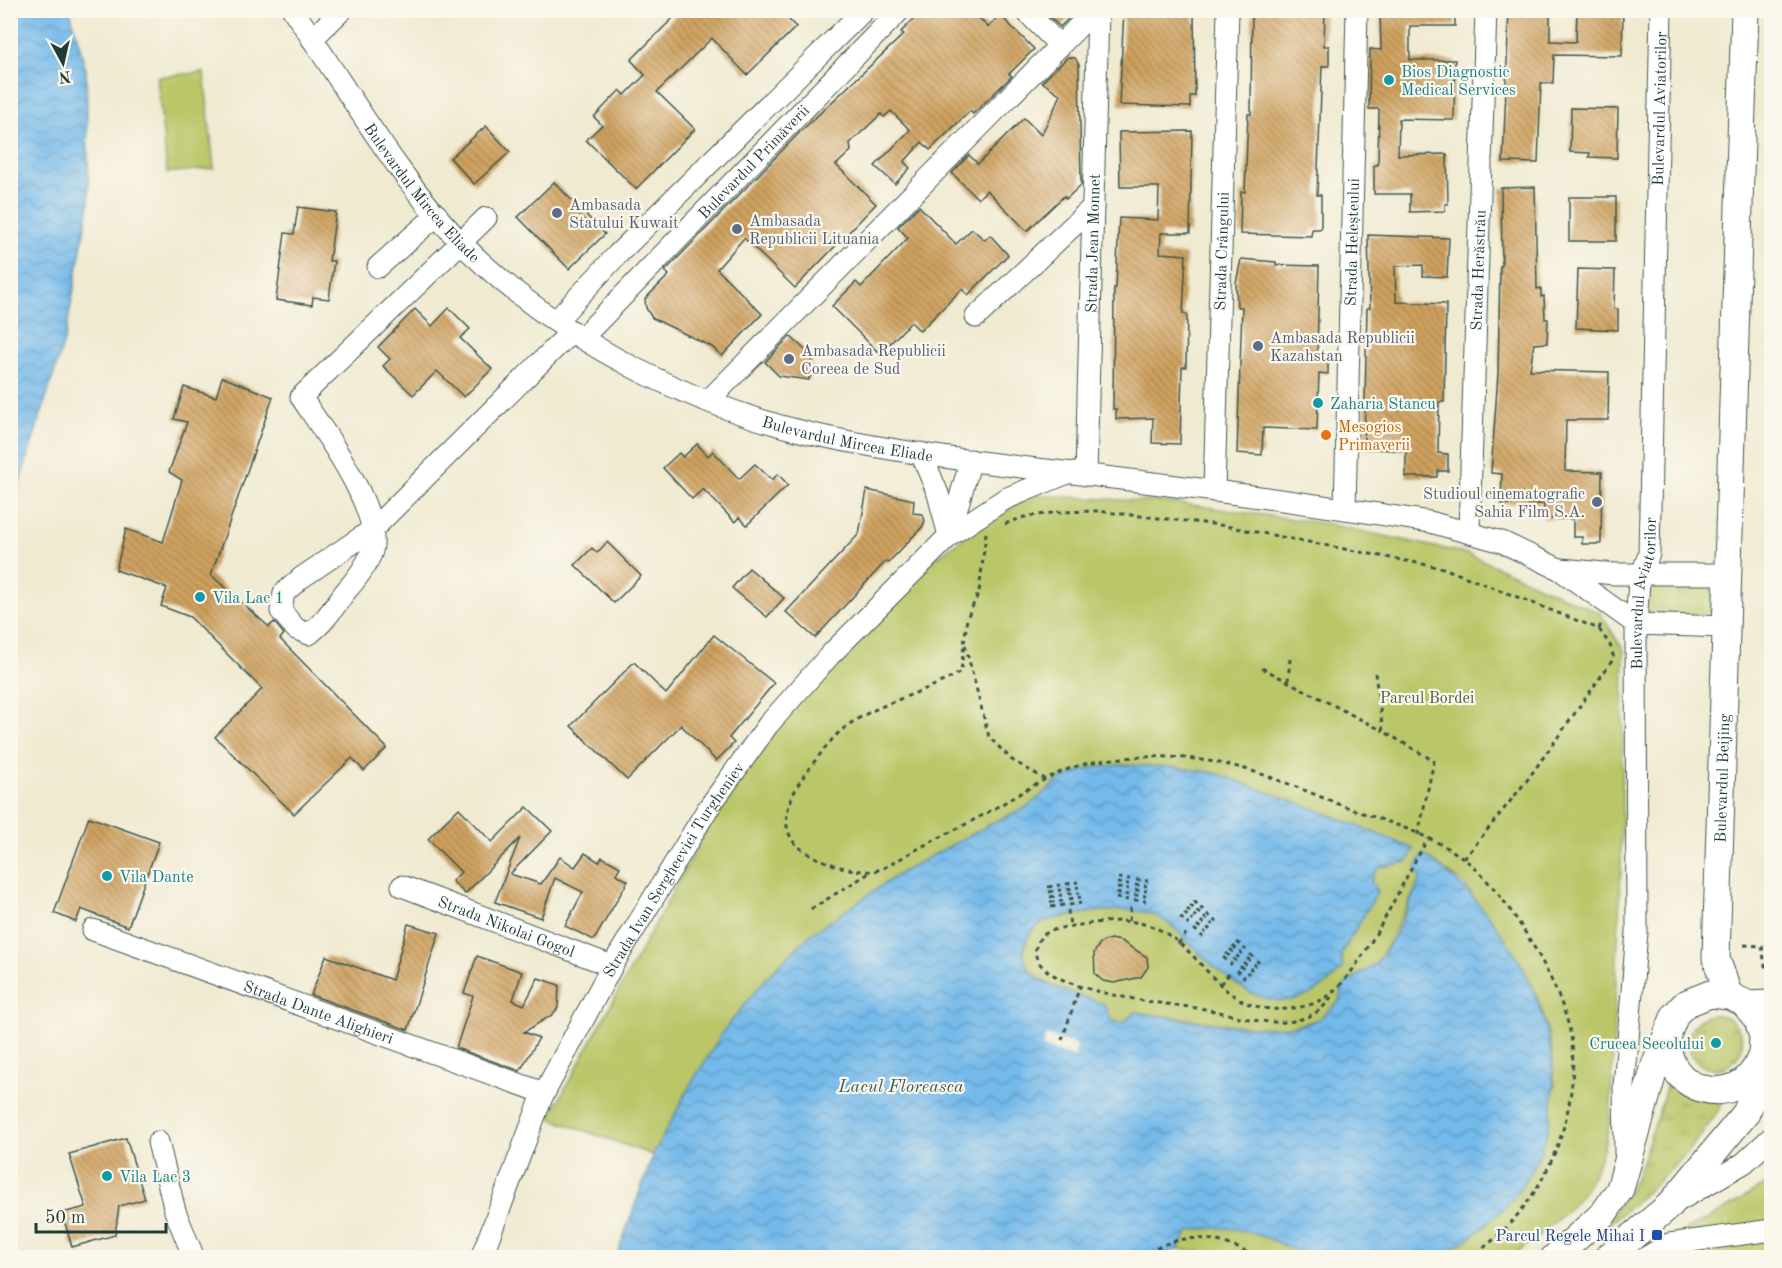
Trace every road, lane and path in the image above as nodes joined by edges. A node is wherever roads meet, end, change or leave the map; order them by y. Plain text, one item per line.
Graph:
1 (293, 10) edge
2 (342, 10) edge
3 (865, 10) edge
4 (900, 10) edge
5 (1025, 10) edge
6 (1096, 10) edge
7 (1228, 10) edge
8 (1357, 10) edge
9 (1486, 10) edge
10 (1661, 10) edge
11 (1745, 10) edge
12 (883, 27) junction
13 (312, 39) junction
14 (1060, 46) junction
15 (689, 184) junction
16 (711, 203) junction
17 (1093, 207) junction
18 (437, 215) junction
19 (486, 218) dead end
20 (462, 242) junction
21 (378, 267) dead end
22 (976, 317) dead end
23 (570, 330) junction
24 (709, 400) junction
25 (921, 453) junction
26 (971, 460) junction
27 (1077, 474) junction
28 (1215, 491) junction
29 (1345, 509) junction
30 (986, 520) junction
31 (372, 530) junction
32 (1469, 531) junction
33 (949, 536) junction
34 (1559, 569) junction
35 (1641, 574) junction
36 (1725, 585) junction
37 (1606, 614) dead end
38 (1636, 624) junction
39 (1725, 627) junction
40 (1599, 629) junction
41 (964, 641) junction
42 (1290, 659) dead end
43 (1262, 668) dead end
44 (1375, 673) dead end
45 (1288, 681) junction
46 (1383, 731) junction
47 (1045, 779) junction
48 (1418, 835) junction
49 (1428, 839) junction
50 (1464, 859) junction
51 (872, 872) junction
52 (1118, 878) dead end
53 (1130, 879) dead end
54 (1136, 880) dead end
55 (1148, 881) dead end
56 (1078, 882) dead end
57 (1117, 883) dead end
58 (1066, 884) dead end
59 (1129, 884) dead end
60 (1060, 885) dead end
61 (1135, 885) dead end
62 (402, 886) dead end
63 (1148, 886) dead end
64 (1048, 887) dead end
65 (1079, 887) dead end
66 (1117, 888) dead end
67 (1067, 889) dead end
68 (1061, 890) dead end
69 (1129, 890) dead end
70 (1135, 890) dead end
71 (1147, 891) dead end
72 (1080, 892) dead end
73 (1116, 893) dead end
74 (1068, 894) dead end
75 (1128, 894) dead end
76 (1062, 895) dead end
77 (1134, 895) dead end
78 (1146, 896) dead end
79 (1081, 897) dead end
80 (1116, 898) dead end
81 (1069, 899) dead end
82 (1128, 900) dead end
83 (1134, 900) dead end
84 (1050, 902) dead end
85 (1146, 902) dead end
86 (1194, 902) dead end
87 (1081, 903) dead end
88 (1069, 905) dead end
89 (1131, 905) dead end
90 (1190, 906) dead end
91 (1051, 907) dead end
92 (811, 909) dead end
93 (1187, 909) dead end
94 (1068, 910) dead end
95 (1203, 910) dead end
96 (1184, 913) dead end
97 (1200, 914) dead end
98 (1207, 914) dead end
99 (1180, 917) dead end
100 (1196, 917) dead end
101 (1204, 917) dead end
102 (1129, 921) junction
103 (1193, 921) dead end
104 (1201, 921) dead end
105 (1217, 922) dead end
106 (1189, 925) dead end
107 (1197, 925) dead end
108 (1070, 926) junction
109 (1213, 926) dead end
110 (1194, 929) dead end
111 (93, 930) dead end
112 (1210, 930) dead end
113 (1188, 931) dead end
114 (1206, 933) dead end
115 (1203, 937) dead end
116 (1237, 942) dead end
117 (1178, 944) junction
118 (1744, 945) dead end
119 (1233, 946) dead end
120 (1230, 949) dead end
121 (1246, 950) dead end
122 (1226, 953) dead end
123 (1242, 954) dead end
124 (1250, 954) dead end
125 (1223, 957) dead end
126 (1239, 958) dead end
127 (1247, 958) dead end
128 (1716, 958) junction
129 (1236, 962) dead end
130 (1243, 962) dead end
131 (1232, 965) dead end
132 (612, 966) junction
133 (1240, 966) dead end
134 (1772, 966) edge
135 (1236, 970) dead end
136 (1252, 970) dead end
137 (1231, 972) dead end
138 (1249, 974) dead end
139 (1245, 978) dead end
140 (1220, 984) junction
141 (1080, 986) junction
142 (1335, 989) junction
143 (1698, 997) junction
144 (1736, 999) junction
145 (1772, 1001) edge
146 (1668, 1029) junction
147 (1766, 1039) edge
148 (1062, 1040) dead end
149 (544, 1093) junction
150 (1772, 1137) edge
151 (158, 1142) dead end
152 (1626, 1176) junction
153 (1670, 1205) junction
154 (1772, 1230) edge
155 (194, 1257) edge
156 (481, 1257) edge
157 (1141, 1257) edge
158 (1257, 1257) edge
159 (1469, 1257) edge
160 (1554, 1257) edge
161 (1607, 1257) edge
162 (1645, 1257) edge

1 - 13 street, Bulevardul Mircea Eliade
2 - 13 street
3 - 12 street
3 - 15 street, Bulevardul Primăverii
4 - 12 street, Bulevardul Primăverii
5 - 14 street
6 - 14 street
6 - 17 street, Strada Jean Monnet
7 - 28 street, Strada Crângului
8 - 29 street, Strada Heleșteului
9 - 32 street, Strada Herăstrău
10 - 35 street, Bulevardul Aviatorilor
11 - 36 main road
12 - 16 street, Bulevardul Primăverii
13 - 18 street, Bulevardul Mircea Eliade
14 - 24 street
15 - 16 street
15 - 23 street, Bulevardul Primăverii
16 - 23 street, Bulevardul Primăverii
17 - 22 street
17 - 27 street, Strada Jean Monnet
18 - 20 street, Bulevardul Mircea Eliade
18 - 21 street
19 - 20 street
20 - 23 street, Bulevardul Mircea Eliade
20 - 31 street
23 - 24 street, Bulevardul Mircea Eliade
23 - 31 street
24 - 25 street, Bulevardul Mircea Eliade
25 - 26 street, Bulevardul Mircea Eliade
25 - 33 street
26 - 27 street, Bulevardul Mircea Eliade
26 - 33 street, Strada Ivan Sergheevici Turgheniev
27 - 28 street, Bulevardul Mircea Eliade
27 - 30 street, Strada Ivan Sergheevici Turgheniev
28 - 29 street, Bulevardul Mircea Eliade
29 - 32 street, Bulevardul Mircea Eliade
30 - 33 street, Strada Ivan Sergheevici Turgheniev
30 - 40 path
30 - 41 path
31 - 31 street
32 - 34 street, Bulevardul Mircea Eliade
33 - 132 street, Strada Ivan Sergheevici Turgheniev
34 - 35 street, Bulevardul Mircea Eliade
34 - 38 street, Bulevardul Mircea Eliade
35 - 36 street, Bulevardul Mircea Eliade
35 - 38 street, Bulevardul Aviatorilor
36 - 39 main road, Bulevardul Beijing
37 - 40 path
38 - 39 street
38 - 152 street, Bulevardul Aviatorilor
39 - 128 main road, Bulevardul Beijing
40 - 50 path
41 - 47 path
41 - 51 path
42 - 45 path
43 - 45 path
44 - 46 path
45 - 46 path
46 - 48 path
47 - 48 path
47 - 51 path
48 - 49 path
49 - 50 path
49 - 142 path
50 - 159 path
51 - 92 path
52 - 53 path
54 - 55 path
56 - 58 path
57 - 59 path
60 - 64 path
61 - 63 path
62 - 132 street, Strada Nikolai Gogol
65 - 67 path
66 - 69 path
68 - 76 path
70 - 71 path
72 - 74 path
73 - 75 path
77 - 78 path
79 - 81 path
80 - 82 path
83 - 85 path
84 - 91 path
86 - 95 path
87 - 88 path
89 - 102 path
90 - 97 path
93 - 100 path
94 - 108 path
96 - 103 path
98 - 105 path
99 - 106 path
101 - 109 path
102 - 108 path
102 - 117 path
104 - 112 path
107 - 114 path
108 - 141 path
110 - 115 path
111 - 149 street, Strada Dante Alighieri
113 - 117 path
116 - 121 path
117 - 140 path
118 - 134 path
119 - 123 path
120 - 126 path
122 - 129 path
124 - 127 path
125 - 131 path
128 - 143 main road, Bulevardul Beijing
128 - 144 main road, Bulevardul Beijing
130 - 136 path
132 - 149 street, Strada Ivan Sergheevici Turgheniev
133 - 138 path
135 - 139 path
137 - 140 path
140 - 142 path
141 - 142 path
141 - 148 path
143 - 144 main road
143 - 146 main road, Bulevardul Beijing
144 - 145 street
144 - 147 main road, Bulevardul Beijing
146 - 147 main road
146 - 152 main road, Bulevardul Beijing
147 - 153 main road
149 - 156 street, Strada Ivan Sergheevici Turgheniev
150 - 153 street
151 - 155 street
152 - 160 main road, Bulevardul Beijing
153 - 161 main road
154 - 162 street
157 - 158 path

